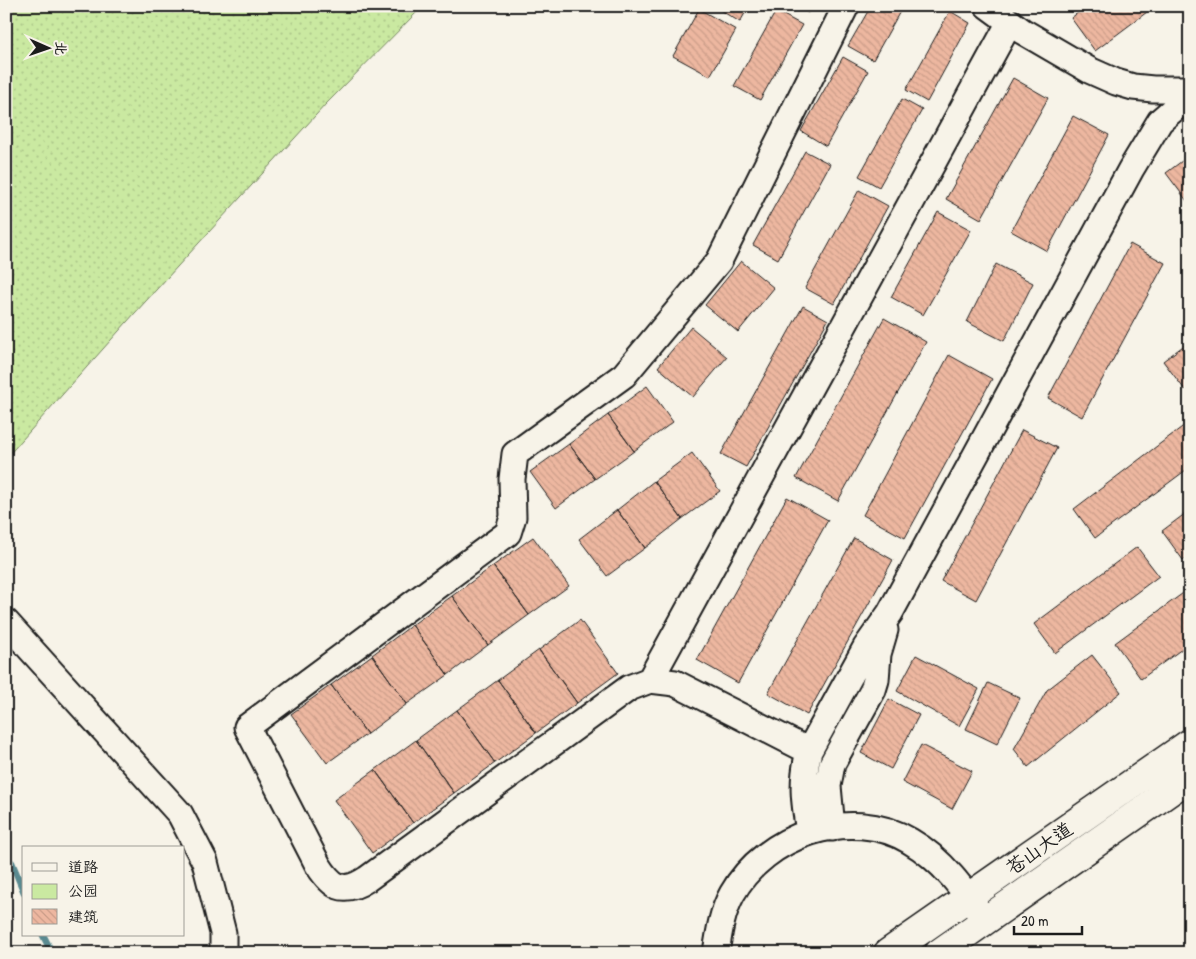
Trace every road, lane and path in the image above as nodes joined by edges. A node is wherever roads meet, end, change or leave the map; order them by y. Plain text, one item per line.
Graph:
1 (846, 6) edge
2 (988, 6) edge
3 (1010, 22) junction
4 (1190, 89) edge
5 (1190, 95) edge
6 (890, 613) junction
7 (6, 622) edge
8 (650, 680) junction
9 (1190, 743) edge
10 (809, 751) junction
11 (1190, 777) edge
12 (821, 830) junction
13 (969, 897) junction
14 (985, 921) junction
15 (223, 953) edge
16 (716, 953) edge
17 (888, 953) edge
18 (939, 953) edge

1 - 8 street
2 - 3 street
3 - 4 street
3 - 8 street
5 - 6 street
6 - 10 street
6 - 12 street
7 - 15 street
8 - 10 street
9 - 13 main road, 苍山大道
10 - 12 street
11 - 14 main road, 苍山大道
12 - 13 street
12 - 16 street
13 - 14 street
13 - 17 main road, 苍山大道
14 - 18 main road, 苍山大道

